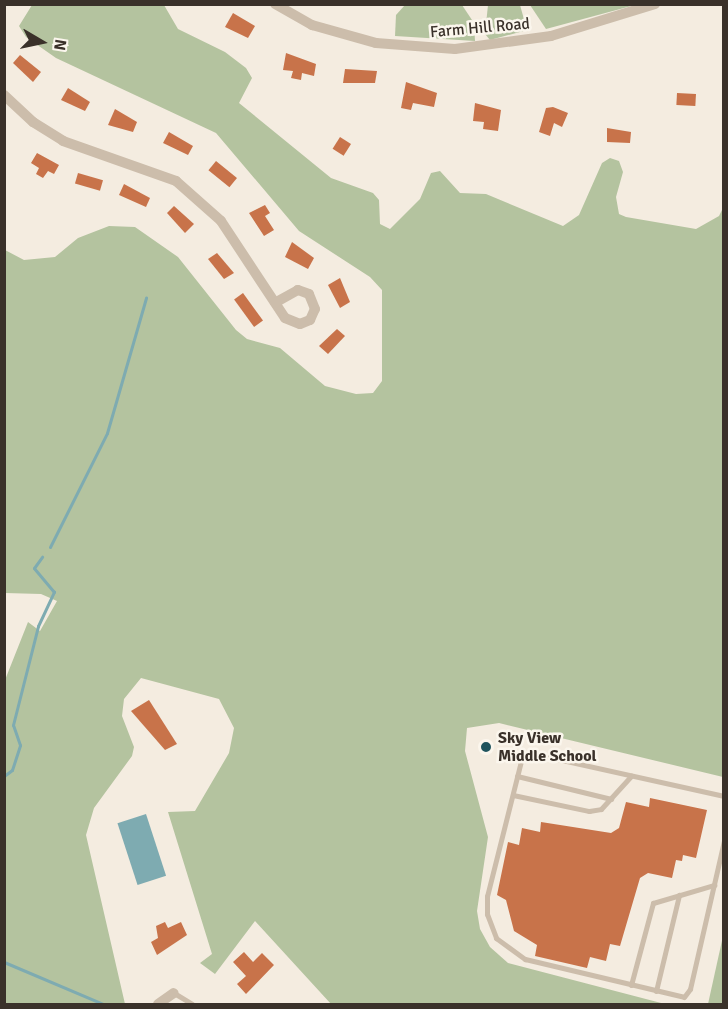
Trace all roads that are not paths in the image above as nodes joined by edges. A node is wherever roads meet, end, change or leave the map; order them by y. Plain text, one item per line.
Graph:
1 (275, 4) edge
2 (655, 4) edge
3 (4, 95) edge
4 (275, 303) dead end
5 (517, 776) junction
6 (632, 776) junction
7 (513, 795) junction
8 (723, 796) edge
9 (611, 800) junction
10 (723, 841) edge
11 (714, 885) junction
12 (679, 895) junction
13 (631, 985) junction
14 (657, 991) junction
15 (174, 993) joint
16 (158, 1005) edge
17 (192, 1005) edge

1 - 2 street, Farm Hill Road
3 - 4 street
5 - 6 lane
5 - 7 lane
5 - 9 lane
6 - 8 lane
6 - 9 lane
7 - 9 lane
7 - 13 lane
10 - 11 lane
11 - 12 lane
11 - 14 lane
12 - 13 lane
12 - 14 lane
13 - 14 lane
15 - 16 street
15 - 17 lane

